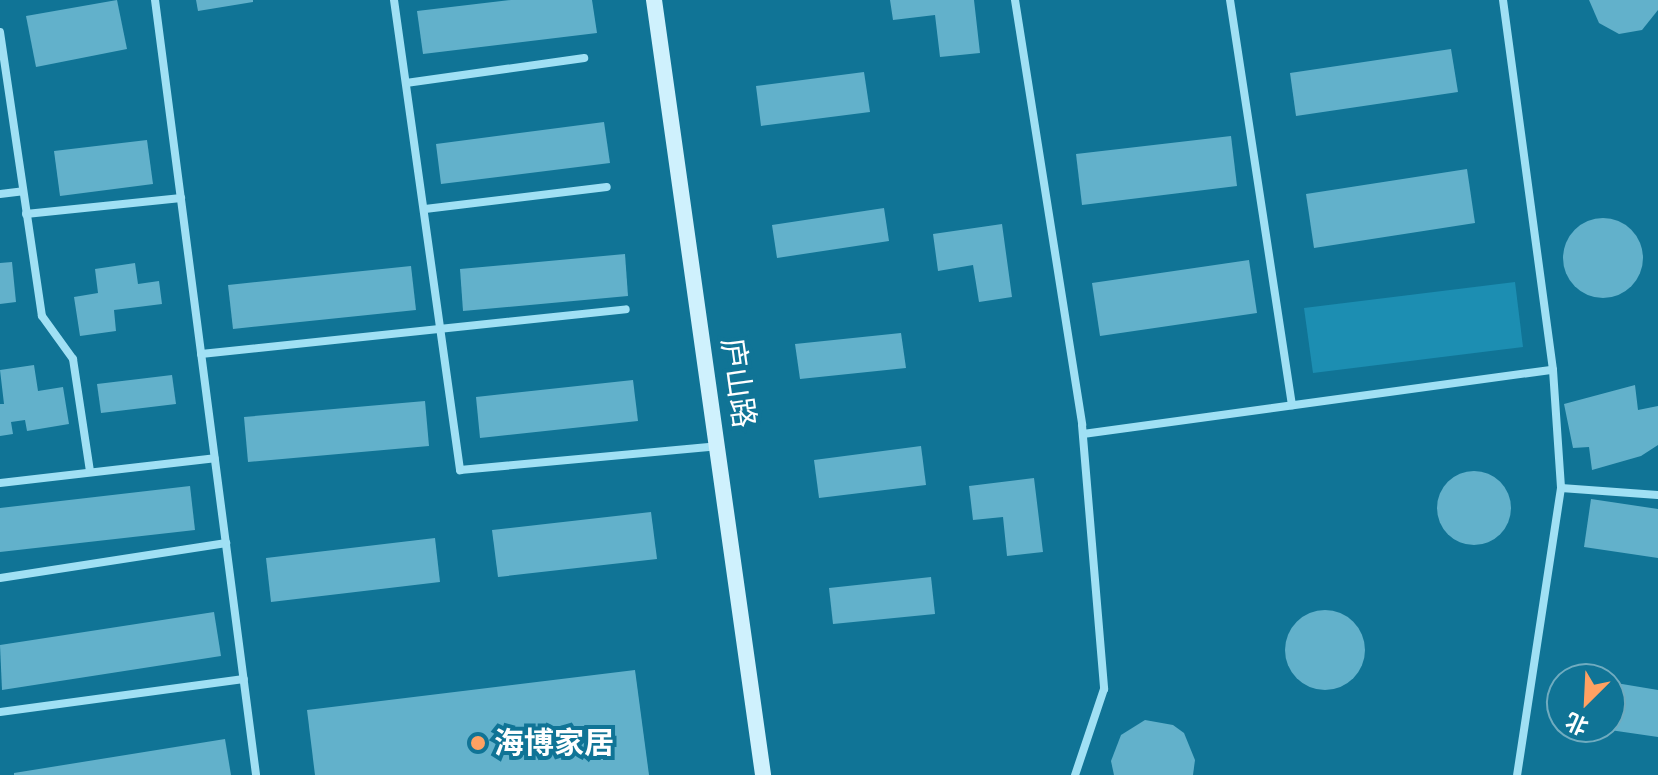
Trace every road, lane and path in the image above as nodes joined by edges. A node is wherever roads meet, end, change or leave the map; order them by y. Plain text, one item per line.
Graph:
1 (155, 0) edge
2 (394, 0) edge
3 (654, 0) edge
4 (1015, 0) edge
5 (1230, 0) edge
6 (1503, 0) edge
7 (0, 32) edge
8 (584, 58) dead end
9 (406, 83) junction
10 (607, 187) dead end
11 (23, 191) junction
12 (0, 194) edge
13 (181, 198) junction
14 (425, 209) junction
15 (26, 214) junction
16 (626, 309) dead end
17 (442, 327) junction
18 (201, 354) junction
19 (1553, 370) junction
20 (1292, 405) junction
21 (1083, 434) junction
22 (718, 446) junction
23 (215, 458) junction
24 (90, 472) junction
25 (0, 483) edge
26 (1561, 488) junction
27 (1658, 495) edge
28 (226, 543) junction
29 (0, 578) edge
30 (244, 679) junction
31 (0, 712) edge
32 (256, 775) edge
33 (763, 775) edge
34 (1075, 775) edge
35 (1517, 775) edge

1 - 13 street
2 - 9 street
3 - 22 street, 庐山路
4 - 21 street
5 - 20 street
6 - 19 street
7 - 11 street
8 - 9 street
9 - 14 street
10 - 14 street
11 - 12 street
11 - 15 street
13 - 15 street
13 - 18 street
14 - 17 street
15 - 24 street
16 - 17 street
17 - 18 street
17 - 22 street
18 - 23 street
19 - 20 street
19 - 26 street
20 - 21 street
21 - 34 street
22 - 33 street, 庐山路
23 - 24 street
23 - 28 street
24 - 25 street
26 - 27 street
26 - 35 street
28 - 29 street
28 - 30 street
30 - 31 street
30 - 32 street

